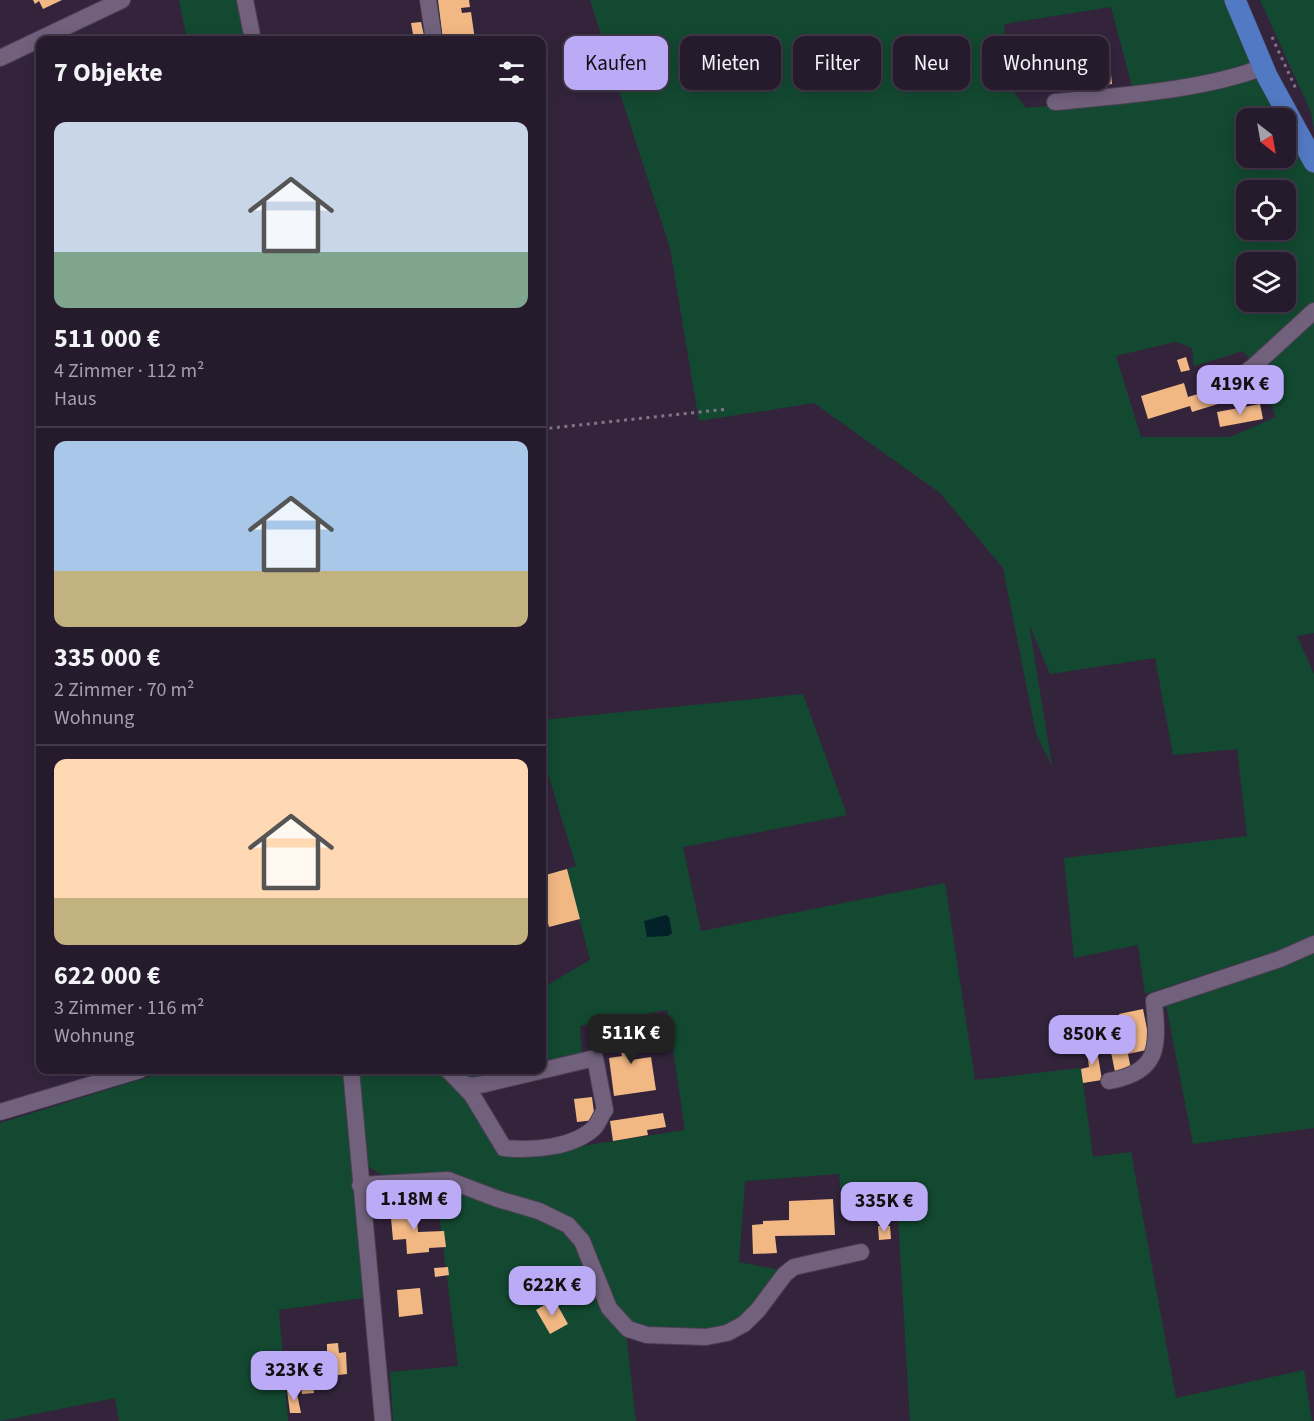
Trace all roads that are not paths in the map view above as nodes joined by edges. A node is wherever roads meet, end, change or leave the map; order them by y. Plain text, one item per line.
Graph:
1 (122, 0) edge
2 (245, 0) edge
3 (428, 0) edge
4 (1235, 0) edge
5 (46, 36) edge
6 (252, 36) edge
7 (433, 36) edge
8 (36, 41) edge
9 (0, 58) edge
10 (1263, 67) junction
11 (1055, 102) dead end
12 (1314, 162) edge
13 (1314, 311) edge
14 (1233, 382) dead end
15 (1314, 944) edge
16 (546, 1070) edge
17 (127, 1074) edge
18 (351, 1074) edge
19 (452, 1074) edge
20 (528, 1074) edge
21 (1109, 1081) dead end
22 (462, 1083) junction
23 (0, 1113) edge
24 (360, 1185) junction
25 (861, 1252) dead end
26 (383, 1421) edge

1 - 5 street
2 - 6 street
3 - 7 street
4 - 10 main road
8 - 9 street
10 - 11 street
10 - 12 main road
13 - 14 street
15 - 21 street
16 - 22 street
17 - 23 street
18 - 24 street
19 - 22 street
20 - 22 street
24 - 25 street
24 - 26 street

